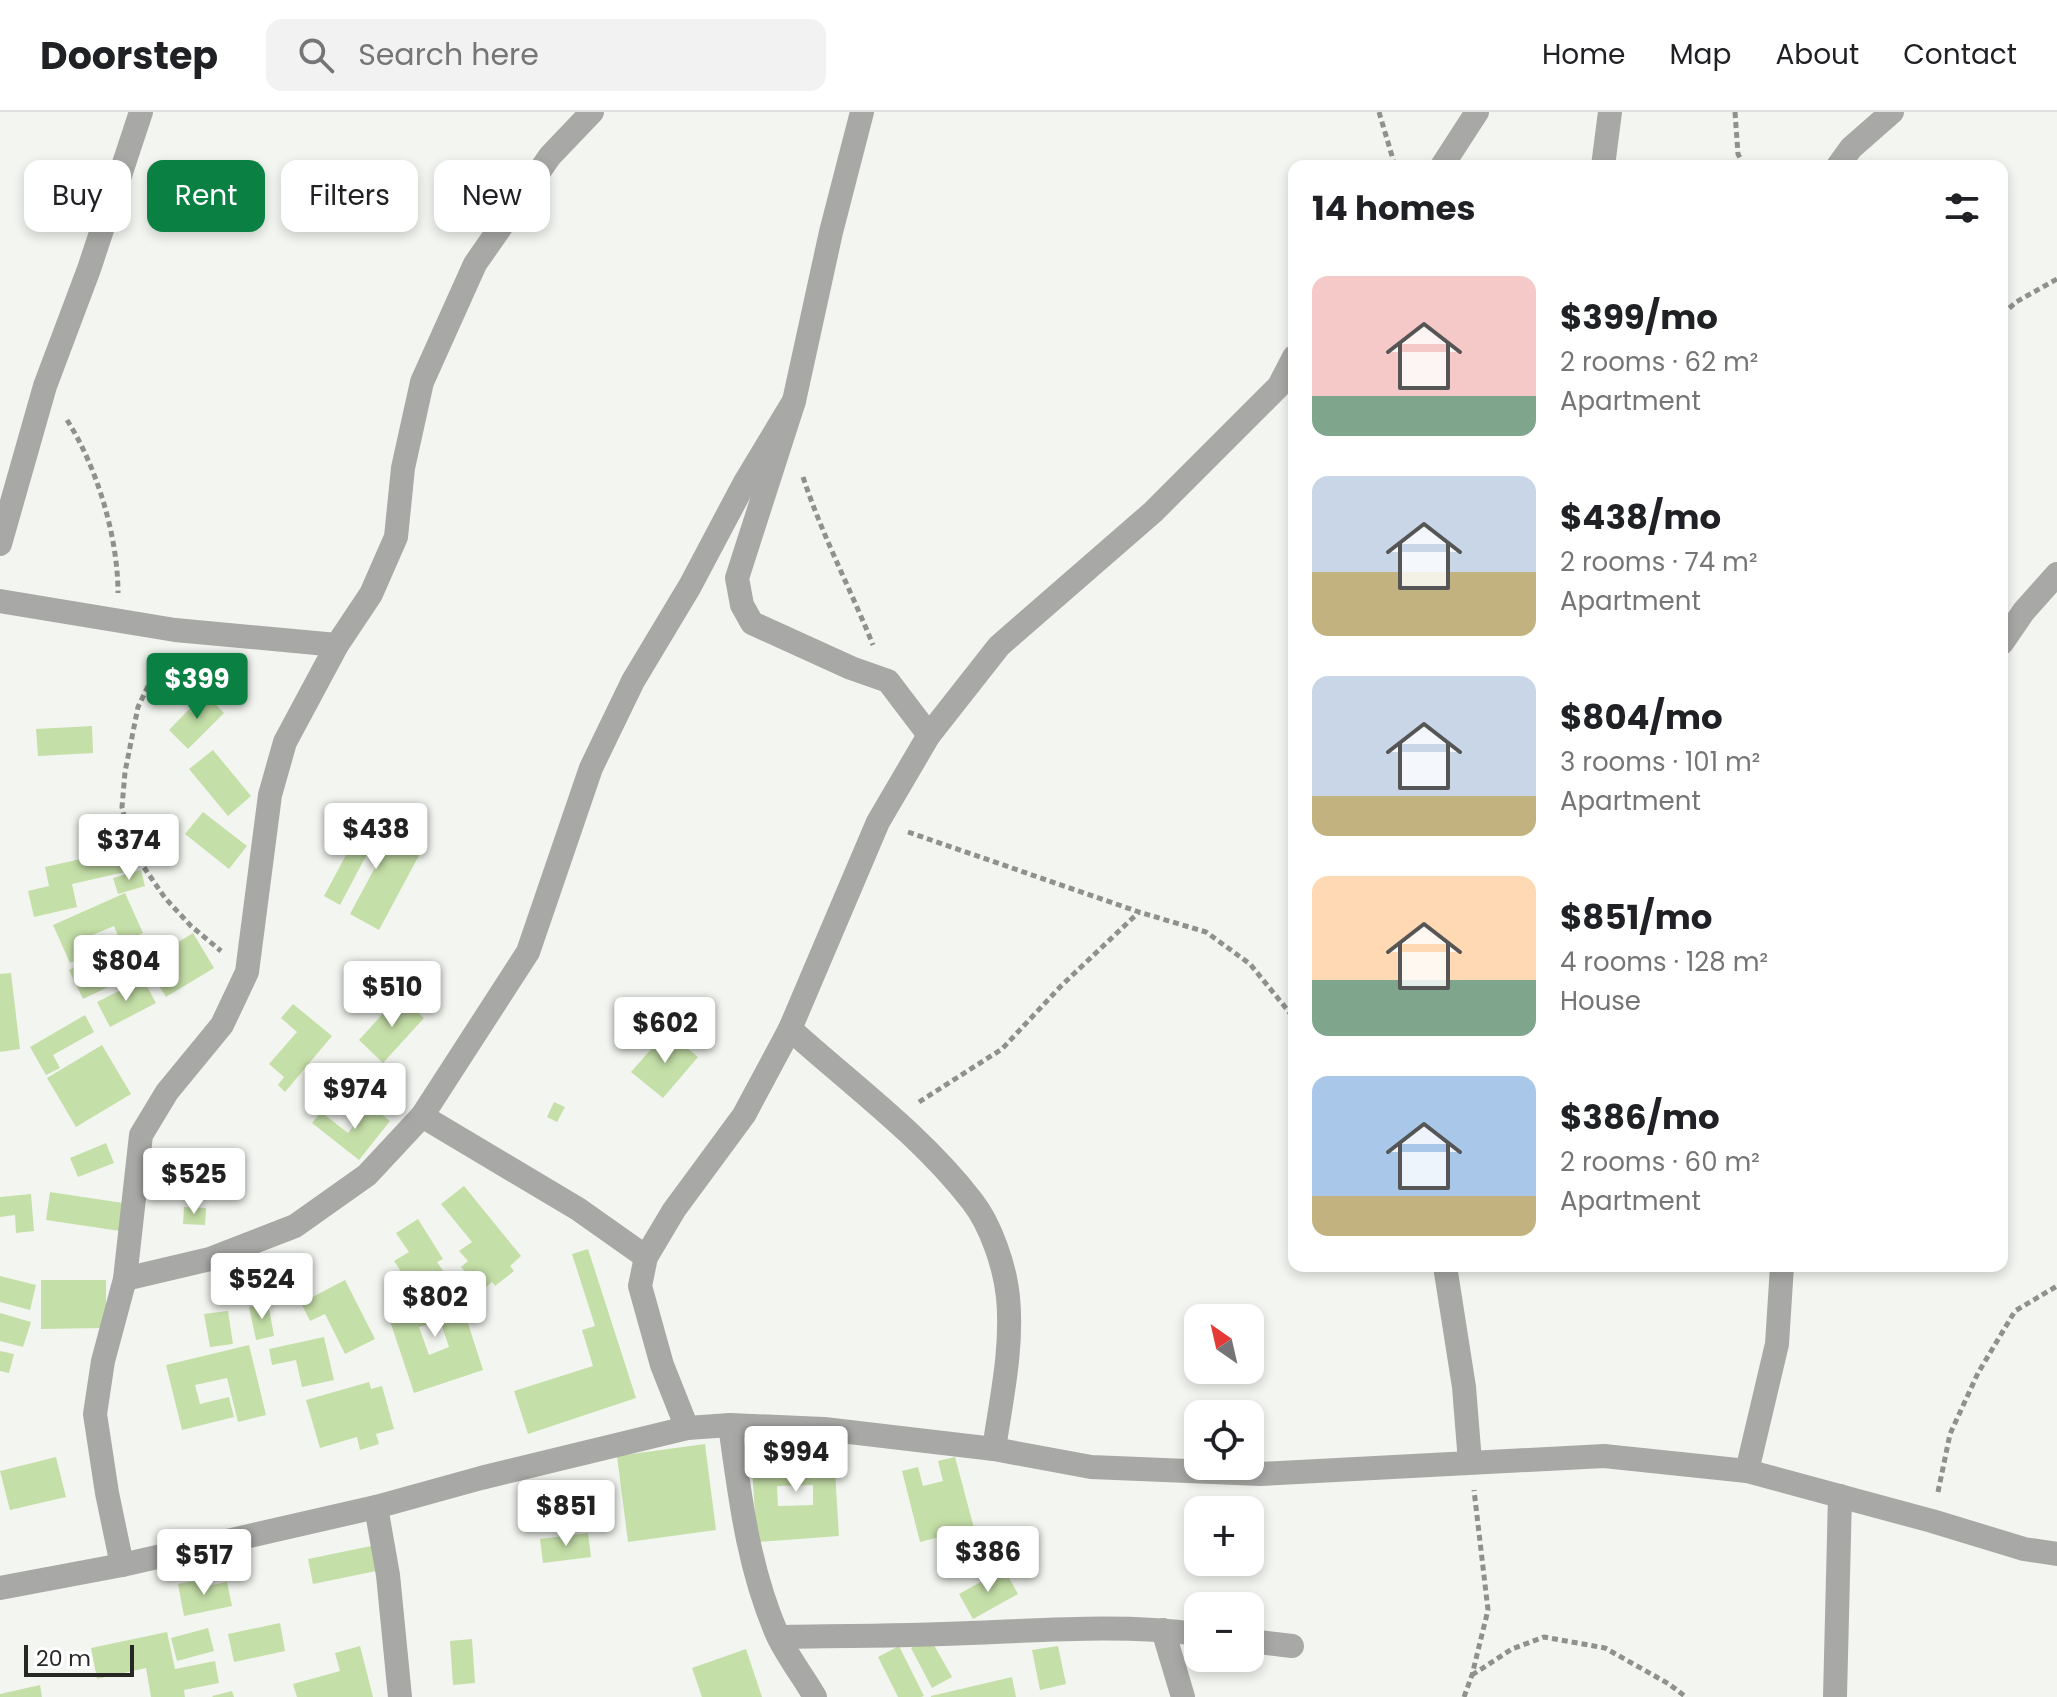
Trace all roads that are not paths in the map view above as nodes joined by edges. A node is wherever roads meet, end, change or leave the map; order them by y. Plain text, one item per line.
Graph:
1 (141, 112) edge
2 (592, 112) edge
3 (862, 112) edge
4 (1477, 112) edge
5 (1610, 112) edge
6 (1892, 112) edge
7 (1446, 160) edge
8 (1604, 160) edge
9 (1842, 160) edge
10 (1288, 369) edge
11 (794, 401) junction
12 (0, 544) edge
13 (2057, 574) edge
14 (0, 601) edge
15 (2008, 634) edge
16 (337, 645) junction
17 (929, 735) junction
18 (790, 1029) junction
19 (422, 1116) junction
20 (646, 1257) junction
21 (1446, 1272) edge
22 (1782, 1272) edge
23 (125, 1279) junction
24 (730, 1425) junction
25 (687, 1428) junction
26 (994, 1449) junction
27 (1470, 1462) junction
28 (1747, 1471) junction
29 (1840, 1496) junction
30 (376, 1507) junction
31 (2057, 1554) edge
32 (122, 1565) junction
33 (0, 1588) edge
34 (1163, 1630) junction
35 (1184, 1632) edge
36 (779, 1637) junction
37 (1264, 1643) edge
38 (1292, 1646) dead end
39 (400, 1697) edge
40 (815, 1697) edge
41 (1183, 1697) edge
42 (1835, 1697) edge

1 - 12 street
2 - 16 street
3 - 11 street
4 - 7 street
5 - 8 street
6 - 9 street
10 - 17 street
11 - 17 street
11 - 19 street
13 - 15 street
14 - 16 street
16 - 23 street
17 - 18 street
18 - 20 street
18 - 26 street
19 - 20 street
19 - 23 street
20 - 25 street
21 - 27 street
22 - 28 street
23 - 32 street
24 - 25 street
24 - 26 street
24 - 36 street
25 - 30 street
26 - 27 street
27 - 28 street
28 - 29 street
29 - 31 street
29 - 42 street
30 - 32 street
30 - 39 street
32 - 33 street
34 - 35 street
34 - 36 street
34 - 41 street
36 - 40 street
37 - 38 street

